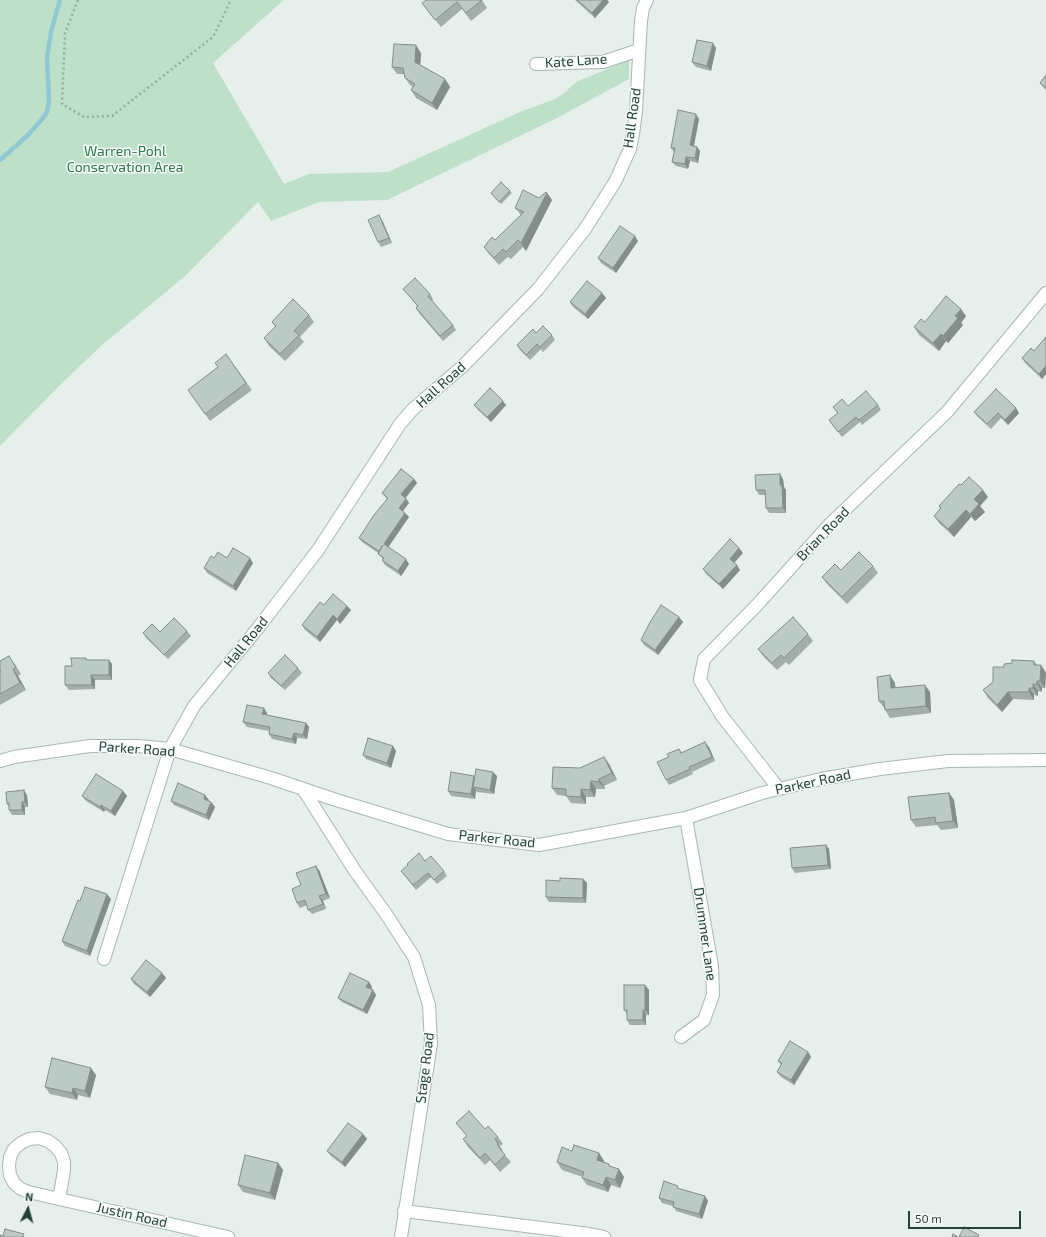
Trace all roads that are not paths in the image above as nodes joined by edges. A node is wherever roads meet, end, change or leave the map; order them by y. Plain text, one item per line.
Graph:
1 (647, 0) edge
2 (639, 50) junction
3 (536, 64) dead end
4 (1046, 293) edge
5 (170, 749) junction
6 (1046, 760) edge
7 (0, 761) edge
8 (303, 789) junction
9 (780, 789) junction
10 (686, 818) junction
11 (104, 959) dead end
12 (681, 1037) dead end
13 (59, 1199) junction
14 (404, 1211) junction
15 (228, 1237) edge
16 (401, 1237) edge
17 (604, 1237) edge

1 - 2 street, Hall Road
2 - 3 street, Kate Lane
2 - 5 street, Hall Road
4 - 9 street, Brian Road
5 - 7 street, Parker Road
5 - 8 street, Parker Road
5 - 11 street, Hall Road
6 - 9 street, Parker Road
8 - 10 street, Parker Road
8 - 14 street, Stage Road
9 - 10 street, Parker Road
10 - 12 street, Drummer Lane
13 - 13 street, Justin Road
13 - 15 street, Justin Road
14 - 16 street, Stage Road
14 - 17 street

